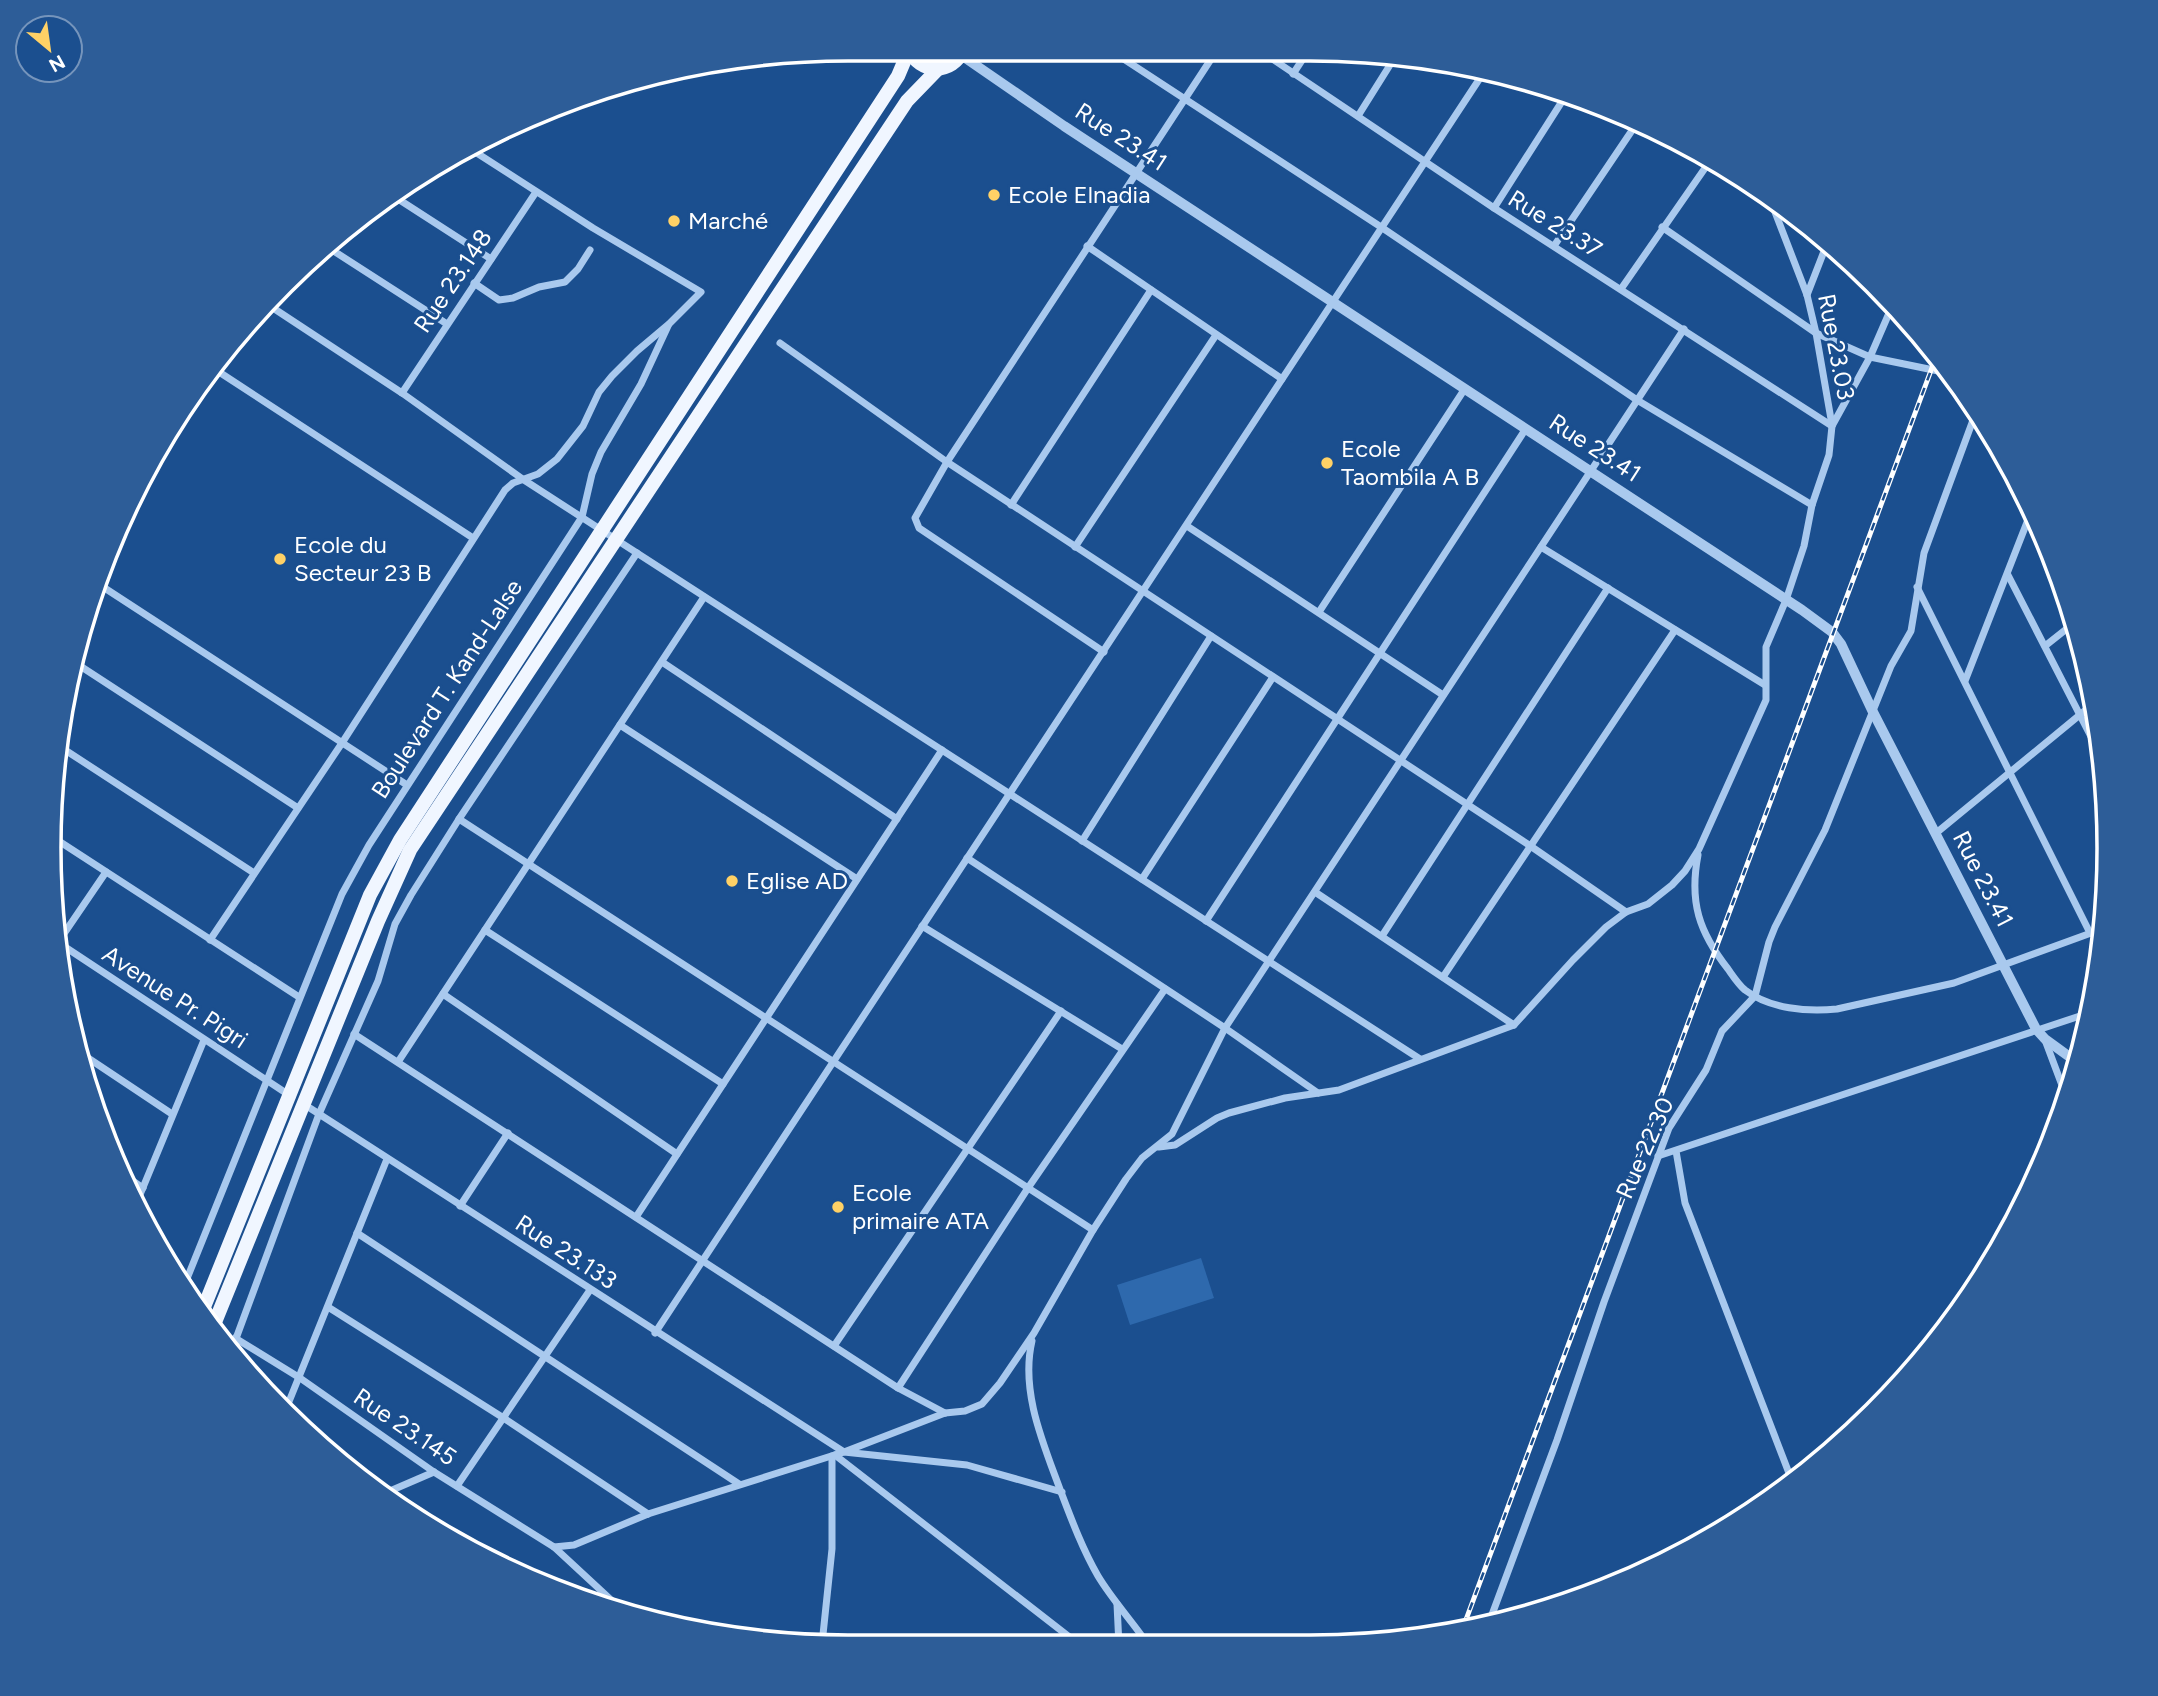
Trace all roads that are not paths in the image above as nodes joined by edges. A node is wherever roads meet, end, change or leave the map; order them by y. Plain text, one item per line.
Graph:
1 (904, 61) edge
2 (917, 61) edge
3 (956, 61) edge
4 (975, 61) edge
5 (1127, 61) edge
6 (1210, 61) edge
7 (1275, 61) edge
8 (1301, 61) edge
9 (1390, 66) edge
10 (938, 69) junction
11 (1293, 74) junction
12 (1479, 80) edge
13 (1184, 99) junction
14 (1561, 102) edge
15 (1358, 116) junction
16 (1632, 130) edge
17 (479, 154) edge
18 (1426, 161) junction
19 (1705, 168) edge
20 (1136, 174) junction
21 (536, 191) junction
22 (402, 201) edge
23 (1494, 208) junction
24 (1776, 215) edge
25 (1662, 227) junction
26 (1381, 228) junction
27 (1087, 246) junction
28 (1554, 246) junction
29 (590, 250) dead end
30 (335, 252) edge
31 (1824, 252) edge
32 (491, 259) junction
33 (474, 283) junction
34 (1621, 289) junction
35 (1151, 290) junction
36 (1807, 295) junction
37 (1332, 301) junction
38 (275, 309) edge
39 (1888, 315) edge
40 (447, 324) junction
41 (669, 324) junction
42 (1684, 329) junction
43 (1816, 333) junction
44 (1216, 335) junction
45 (780, 343) dead end
46 (1870, 357) junction
47 (1935, 370) edge
48 (221, 373) edge
49 (1282, 379) junction
50 (1464, 390) junction
51 (402, 393) junction
52 (1637, 400) junction
53 (1972, 424) edge
54 (1832, 426) junction
55 (1525, 430) junction
56 (947, 462) junction
57 (1590, 472) junction
58 (524, 480) junction
59 (1011, 505) junction
60 (1812, 505) junction
61 (582, 517) junction
62 (2027, 524) edge
63 (1187, 526) junction
64 (600, 529) junction
65 (473, 538) junction
66 (616, 540) junction
67 (1075, 547) junction
68 (1541, 547) junction
69 (637, 553) junction
70 (2008, 575) junction
71 (1917, 587) junction
72 (105, 589) edge
73 (1608, 589) junction
74 (1143, 591) junction
75 (704, 597) junction
76 (1786, 600) junction
77 (1319, 612) junction
78 (1675, 630) junction
79 (2066, 630) edge
80 (1211, 636) junction
81 (2045, 646) junction
82 (1104, 652) junction
83 (1380, 653) junction
84 (662, 662) junction
85 (82, 668) edge
86 (1273, 677) junction
87 (1965, 681) junction
88 (1765, 685) junction
89 (1443, 695) junction
90 (2085, 711) edge
91 (1872, 712) junction
92 (2080, 715) junction
93 (1337, 719) junction
94 (620, 725) junction
95 (2088, 730) edge
96 (342, 743) junction
97 (942, 750) junction
98 (67, 751) edge
99 (1400, 761) junction
100 (2009, 771) junction
101 (407, 785) junction
102 (1009, 793) junction
103 (1467, 805) junction
104 (298, 808) junction
105 (459, 819) junction
106 (897, 819) junction
107 (1935, 834) junction
108 (1082, 841) junction
109 (61, 843) edge
110 (1529, 845) junction
111 (1699, 849) junction
112 (967, 858) junction
113 (529, 864) junction
114 (106, 872) junction
115 (254, 873) junction
116 (858, 879) junction
117 (1142, 879) junction
118 (1315, 892) junction
119 (1626, 912) junction
120 (1206, 921) junction
121 (922, 926) junction
122 (485, 930) junction
123 (66, 931) edge
124 (2090, 933) joint
125 (1382, 936) junction
126 (211, 940) junction
127 (68, 950) edge
128 (1269, 961) junction
129 (2002, 965) junction
130 (1443, 977) junction
131 (1164, 989) junction
132 (443, 995) junction
133 (1755, 996) junction
134 (299, 997) junction
135 (1061, 1011) junction
136 (2078, 1016) edge
137 (766, 1018) junction
138 (1514, 1025) junction
139 (1225, 1028) junction
140 (2036, 1029) junction
141 (354, 1034) junction
142 (2045, 1039) junction
143 (204, 1040) junction
144 (1122, 1049) junction
145 (2069, 1056) edge
146 (1420, 1059) junction
147 (90, 1060) edge
148 (398, 1062) junction
149 (833, 1062) junction
150 (268, 1081) junction
151 (2061, 1082) edge
152 (723, 1084) junction
153 (1318, 1093) junction
154 (296, 1100) junction
155 (172, 1114) junction
156 (319, 1114) junction
157 (508, 1133) junction
158 (1159, 1147) junction
159 (967, 1149) junction
160 (1676, 1151) junction
161 (677, 1154) junction
162 (1658, 1156) junction
163 (387, 1159) junction
164 (136, 1183) edge
165 (143, 1188) junction
166 (1028, 1188) junction
167 (141, 1193) edge
168 (460, 1206) junction
169 (636, 1217) junction
170 (1093, 1230) junction
171 (358, 1233) junction
172 (703, 1260) junction
173 (188, 1276) edge
174 (590, 1290) junction
175 (206, 1302) edge
176 (328, 1307) junction
177 (216, 1316) edge
178 (655, 1333) junction
179 (1034, 1333) junction
180 (235, 1338) joint
181 (834, 1346) junction
182 (544, 1356) junction
183 (300, 1378) junction
184 (898, 1388) junction
185 (289, 1401) edge
186 (945, 1413) junction
187 (502, 1417) junction
188 (844, 1452) junction
189 (834, 1455) junction
190 (434, 1472) junction
191 (1789, 1472) edge
192 (739, 1484) junction
193 (457, 1486) junction
194 (393, 1489) edge
195 (1062, 1492) junction
196 (648, 1514) junction
197 (554, 1547) junction
198 (608, 1597) edge
199 (1116, 1603) junction
200 (1493, 1613) edge
201 (823, 1634) edge
202 (1067, 1635) edge
203 (1118, 1635) edge
204 (1141, 1635) edge

1 - 64 main road
2 - 10 main road
3 - 10 main road, Rue 23.41
4 - 20 street, Rue 23.41
5 - 13 street
6 - 13 street
7 - 11 street, Rue 23.37
8 - 11 street
9 - 15 street
10 - 66 main road, Rue 23.41
11 - 15 street, Rue 23.37
12 - 18 street
13 - 20 street
13 - 26 street
14 - 23 street
15 - 18 street, Rue 23.37
16 - 28 street
17 - 21 street
18 - 23 street, Rue 23.37
18 - 26 street
19 - 25 street
20 - 27 street
20 - 37 street, Rue 23.41
21 - 32 street, Rue 23.148
21 - 41 street
22 - 32 street
23 - 28 street, Rue 23.37
24 - 36 street, Rue 23.03
25 - 34 street
25 - 43 street
26 - 37 street
26 - 52 street
27 - 35 street
27 - 56 street
28 - 34 street, Rue 23.37
29 - 33 street
30 - 40 street
31 - 36 street
32 - 33 street, Rue 23.148
33 - 40 street, Rue 23.148
34 - 42 street, Rue 23.37
35 - 44 street
35 - 59 street
36 - 43 street, Rue 23.03
37 - 49 street
37 - 50 street, Rue 23.41
38 - 51 street
39 - 46 street
40 - 51 street, Rue 23.148
41 - 58 street
41 - 61 street, Boulevard T. Kand-Lalse
42 - 52 street
42 - 54 street, Rue 23.37
43 - 46 street
43 - 54 street, Rue 23.03
44 - 49 street
44 - 67 street
45 - 56 street
46 - 47 street
46 - 54 street
48 - 65 street
49 - 63 street
50 - 55 street, Rue 23.41
50 - 77 street
51 - 58 street
52 - 57 street
52 - 60 street
53 - 71 street, Rue 22.30
54 - 60 street
55 - 57 street, Rue 23.41
55 - 83 street
56 - 59 street
56 - 82 street
57 - 68 street
57 - 76 street, Rue 23.41
58 - 61 street
58 - 65 street
59 - 67 street
60 - 76 street
61 - 64 street
61 - 101 street, Boulevard T. Kand-Lalse
62 - 70 street
63 - 74 street
63 - 77 street
64 - 66 street
64 - 154 main road
65 - 96 street
66 - 69 street
66 - 154 main road, Rue 23.41
67 - 74 street
68 - 73 street
68 - 89 street
69 - 75 street
69 - 105 street
70 - 81 street
70 - 87 street
71 - 87 street
71 - 91 street, Rue 22.30
72 - 96 street
73 - 78 street
73 - 103 street
74 - 80 street
74 - 82 street
75 - 84 street
75 - 97 street
76 - 88 street
76 - 91 street, Rue 23.41
77 - 83 street
78 - 88 street
78 - 110 street
79 - 81 street
80 - 86 street
80 - 108 street
81 - 92 street
82 - 102 street
83 - 89 street
83 - 93 street
84 - 94 street
84 - 106 street
85 - 104 street
86 - 93 street
86 - 117 street
87 - 100 street
88 - 111 street
89 - 99 street
90 - 92 street
91 - 107 street, Rue 23.41
91 - 133 street, Rue 22.30
92 - 95 street
92 - 100 street
93 - 99 street
93 - 120 street
94 - 113 street
94 - 116 street
96 - 101 street
96 - 104 street
97 - 102 street
97 - 106 street
98 - 115 street
99 - 103 street
99 - 118 street
100 - 107 street
100 - 124 street
101 - 134 street, Boulevard T. Kand-Lalse
102 - 108 street
102 - 112 street
103 - 110 street
103 - 125 street
104 - 115 street
105 - 113 street
105 - 141 street
106 - 116 street
107 - 129 street, Rue 23.41
108 - 117 street
109 - 114 street
110 - 119 street
110 - 130 street
111 - 119 street
111 - 133 street
112 - 121 street
112 - 131 street
113 - 122 street
113 - 137 street
114 - 123 street
114 - 126 street
115 - 126 street
116 - 137 street
117 - 120 street
118 - 125 street
118 - 128 street
119 - 138 street
120 - 128 street
121 - 135 street
121 - 149 street
122 - 132 street
122 - 152 street
124 - 129 street
125 - 130 street
126 - 134 street
127 - 143 street, Avenue Pr. Pigri
128 - 139 street
128 - 146 street
129 - 133 street
129 - 140 street, Rue 23.41
130 - 138 street
131 - 139 street
131 - 144 street
132 - 148 street
132 - 161 street
133 - 162 street, Rue 22.30
134 - 150 street, Boulevard T. Kand-Lalse
135 - 144 street
135 - 159 street
136 - 140 street
137 - 149 street
137 - 152 street
138 - 146 street
139 - 153 street
139 - 158 street
140 - 142 street, Rue 23.41
140 - 160 street
141 - 148 street
141 - 156 street
142 - 145 street, Rue 23.41
142 - 151 street
143 - 150 street, Avenue Pr. Pigri
143 - 155 street
144 - 166 street
146 - 153 street
147 - 155 street
148 - 157 street
149 - 159 street
149 - 172 street
150 - 154 street, Rue 23.133
150 - 173 street, Boulevard T. Kand-Lalse
152 - 161 street
153 - 158 street
154 - 156 street, Rue 23.133
154 - 175 main road
154 - 177 main road
155 - 165 street
156 - 163 street, Rue 23.133
156 - 180 street
157 - 168 street
157 - 169 street
158 - 170 street
159 - 166 street
159 - 181 street
160 - 162 street
160 - 191 street
161 - 169 street
162 - 200 street, Rue 22.30
163 - 168 street, Rue 23.133
163 - 171 street
164 - 165 street
165 - 167 street
166 - 170 street
166 - 184 street
168 - 174 street, Rue 23.133
169 - 172 street
170 - 179 street
171 - 176 street
171 - 182 street
172 - 178 street
172 - 181 street
174 - 178 street, Rue 23.133
174 - 182 street
176 - 183 street
176 - 187 street
178 - 188 street, Rue 23.133
179 - 186 street
179 - 195 street
180 - 183 street, Rue 23.145
181 - 184 street
182 - 187 street
182 - 192 street
183 - 185 street
183 - 190 street, Rue 23.145
184 - 186 street
186 - 188 street
187 - 193 street
187 - 196 street
188 - 189 street
188 - 195 street
189 - 192 street
189 - 201 street
189 - 202 street
190 - 193 street, Rue 23.145
190 - 194 street
192 - 196 street
193 - 197 street, Rue 23.145
195 - 199 street
196 - 197 street
197 - 198 street, Rue 23.145
199 - 203 street
199 - 204 street

